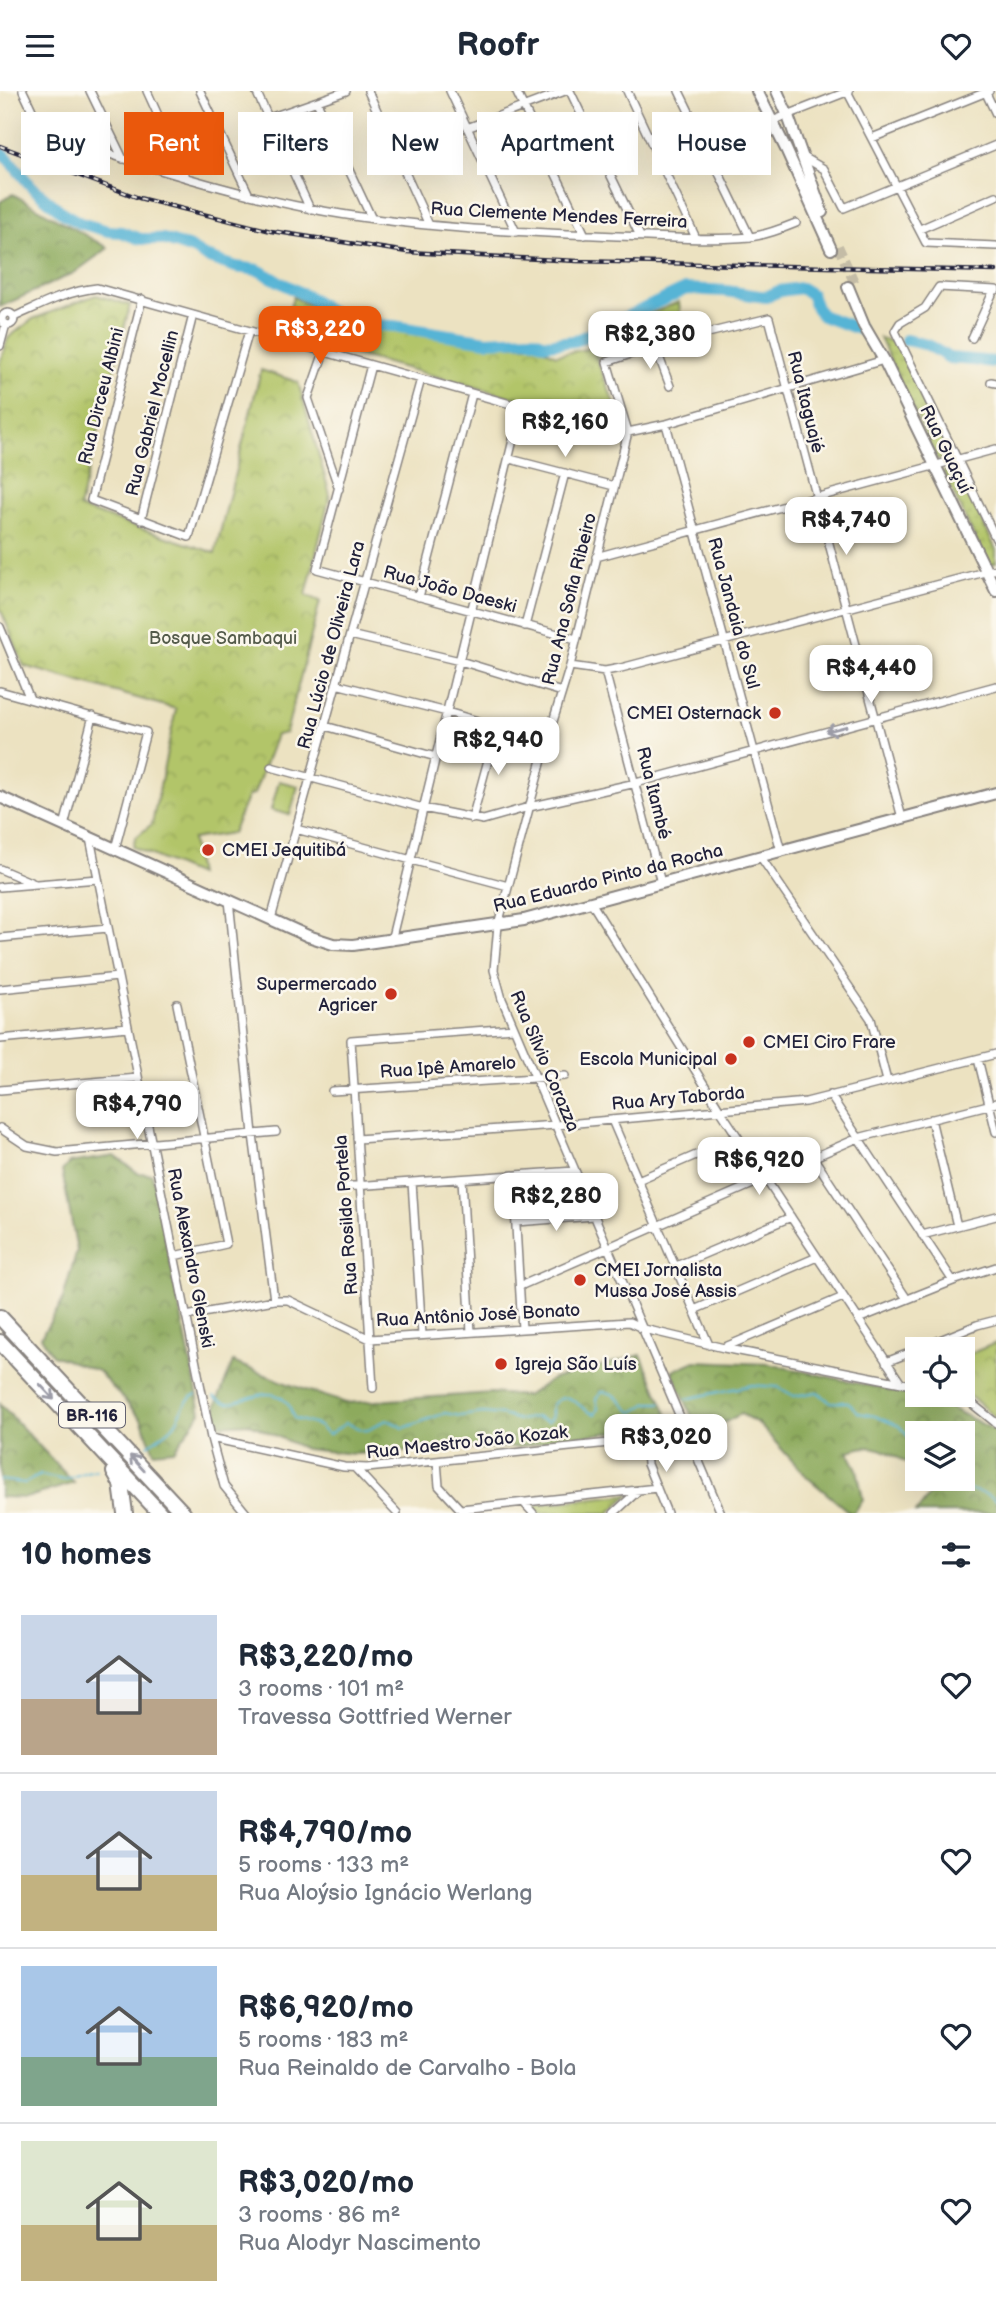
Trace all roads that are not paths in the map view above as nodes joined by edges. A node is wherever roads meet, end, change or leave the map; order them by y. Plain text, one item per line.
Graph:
1 (23, 91) edge
2 (90, 91) edge
3 (147, 91) edge
4 (256, 91) edge
5 (346, 91) edge
6 (368, 91) edge
7 (450, 91) edge
8 (516, 91) edge
9 (568, 91) edge
10 (627, 91) edge
11 (679, 91) edge
12 (757, 91) edge
13 (777, 91) edge
14 (848, 91) edge
15 (987, 91) edge
16 (202, 92) edge
17 (317, 101) junction
18 (523, 107) junction
19 (266, 112) edge
20 (286, 112) edge
21 (689, 112) edge
22 (996, 114) edge
23 (788, 116) junction
24 (772, 122) junction
25 (467, 128) junction
26 (872, 138) junction
27 (652, 145) edge
28 (996, 145) edge
29 (802, 156) junction
30 (123, 159) junction
31 (295, 175) edge
32 (666, 175) edge
33 (720, 175) edge
34 (186, 177) junction
35 (897, 185) junction
36 (249, 195) junction
37 (996, 197) edge
38 (310, 209) junction
39 (370, 217) junction
40 (796, 223) dead end
41 (429, 225) junction
42 (920, 229) junction
43 (516, 232) junction
44 (585, 235) junction
45 (640, 236) junction
46 (750, 237) junction
47 (696, 238) junction
48 (996, 246) edge
49 (851, 286) tunnel mouth
50 (995, 290) edge
51 (142, 299) junction
52 (1, 315) edge
53 (193, 315) junction
54 (14, 317) junction
55 (4, 328) edge
56 (249, 331) junction
57 (972, 338) dead end
58 (0, 346) edge
59 (655, 346) junction
60 (324, 352) junction
61 (884, 360) junction
62 (371, 365) junction
63 (421, 379) junction
64 (670, 386) dead end
65 (786, 389) junction
66 (472, 394) junction
67 (522, 407) junction
68 (666, 424) junction
69 (628, 432) junction
70 (996, 449) edge
71 (510, 459) junction
72 (956, 459) junction
73 (934, 465) junction
74 (565, 473) junction
75 (614, 486) junction
76 (339, 490) junction
77 (815, 498) junction
78 (141, 520) junction
79 (695, 531) junction
80 (996, 539) edge
81 (596, 557) junction
82 (991, 570) edge
83 (364, 583) junction
84 (996, 591) edge
85 (419, 597) junction
86 (846, 608) junction
87 (472, 611) junction
88 (525, 626) junction
89 (0, 627) edge
90 (350, 635) junction
91 (576, 639) junction
92 (725, 640) junction
93 (460, 661) junction
94 (570, 666) junction
95 (605, 671) junction
96 (336, 684) junction
97 (996, 686) edge
98 (0, 691) edge
99 (562, 692) junction
100 (30, 699) junction
101 (447, 712) junction
102 (93, 716) junction
103 (875, 719) junction
104 (325, 726) junction
105 (497, 727) junction
106 (547, 741) junction
107 (754, 751) junction
108 (436, 757) junction
109 (271, 767) dead end
110 (310, 777) junction
111 (636, 783) junction
112 (996, 793) edge
113 (0, 797) edge
114 (529, 807) junction
115 (423, 808) junction
116 (902, 818) junction
117 (472, 819) junction
118 (64, 826) junction
119 (296, 829) junction
120 (90, 838) junction
121 (115, 849) junction
122 (780, 851) junction
123 (760, 856) junction
124 (410, 861) junction
125 (0, 869) edge
126 (98, 879) junction
127 (661, 883) junction
128 (36, 884) junction
129 (508, 886) junction
130 (0, 887) edge
131 (229, 900) junction
132 (591, 902) junction
133 (271, 919) junction
134 (498, 925) junction
135 (108, 928) junction
136 (0, 938) edge
137 (391, 940) junction
138 (118, 977) junction
139 (0, 989) edge
140 (177, 1004) dead end
141 (128, 1027) junction
142 (514, 1028) junction
143 (0, 1039) edge
144 (996, 1054) edge
145 (978, 1059) junction
146 (565, 1076) dead end
147 (138, 1078) junction
148 (535, 1078) junction
149 (887, 1081) junction
150 (354, 1089) junction
151 (0, 1090) edge
152 (332, 1091) dead end
153 (830, 1095) junction
154 (993, 1104) edge
155 (720, 1110) junction
156 (931, 1119) junction
157 (612, 1120) junction
158 (556, 1125) junction
159 (0, 1128) edge
160 (276, 1132) dead end
161 (996, 1132) edge
162 (253, 1134) junction
163 (738, 1137) junction
164 (858, 1138) junction
165 (205, 1139) junction
166 (357, 1139) junction
167 (152, 1144) junction
168 (813, 1157) junction
169 (575, 1171) junction
170 (513, 1175) junction
171 (765, 1178) junction
172 (462, 1179) junction
173 (638, 1180) junction
174 (412, 1182) junction
175 (360, 1186) junction
176 (339, 1187) dead end
177 (594, 1216) junction
178 (996, 1216) edge
179 (790, 1217) junction
180 (516, 1221) junction
181 (658, 1225) junction
182 (957, 1226) junction
183 (922, 1235) junction
184 (608, 1247) junction
185 (174, 1256) junction
186 (817, 1257) junction
187 (676, 1266) junction
188 (996, 1267) edge
189 (953, 1281) junction
190 (520, 1286) junction
191 (843, 1297) junction
192 (907, 1299) junction
193 (274, 1300) junction
194 (694, 1310) junction
195 (186, 1316) junction
196 (0, 1318) edge
197 (858, 1319) junction
198 (996, 1320) edge
199 (522, 1329) junction
200 (642, 1329) junction
201 (471, 1332) junction
202 (422, 1335) junction
203 (948, 1337) edge
204 (370, 1339) junction
205 (0, 1342) edge
206 (709, 1345) junction
207 (724, 1348) junction
208 (905, 1354) edge
209 (886, 1362) junction
210 (900, 1382) junction
211 (905, 1383) edge
212 (373, 1388) dead end
213 (975, 1406) edge
214 (996, 1423) edge
215 (687, 1435) junction
216 (91, 1439) junction
217 (211, 1439) junction
218 (645, 1439) junction
219 (437, 1461) junction
220 (355, 1468) junction
221 (657, 1487) junction
222 (640, 1489) junction
223 (523, 1502) junction
224 (463, 1511) edge
225 (125, 1513) edge
226 (160, 1513) edge
227 (183, 1513) edge
228 (246, 1513) edge
229 (397, 1513) edge
230 (533, 1513) edge
231 (614, 1513) edge
232 (667, 1513) edge
233 (721, 1513) edge

1 - 30 street, Rua Clemente Mendes Ferreira
2 - 30 street
3 - 34 street
4 - 19 street
5 - 17 street
6 - 41 street
7 - 25 street
8 - 18 street
9 - 18 street
9 - 45 street
10 - 27 street
11 - 21 street
12 - 24 main road
13 - 23 main road
14 - 23 street
14 - 26 street
15 - 22 street
15 - 26 street
16 - 36 street
17 - 20 street
17 - 39 street
18 - 25 street
18 - 44 street
23 - 24 street
23 - 29 main road
24 - 29 main road
25 - 43 street
26 - 35 street
28 - 35 street
29 - 35 street
30 - 34 street, Rua Clemente Mendes Ferreira
31 - 38 street
32 - 47 street
33 - 46 street
34 - 36 street, Rua Clemente Mendes Ferreira
35 - 42 street
36 - 38 street, Rua Clemente Mendes Ferreira
37 - 42 street
38 - 39 street, Rua Clemente Mendes Ferreira
39 - 41 street, Rua Clemente Mendes Ferreira
40 - 46 street, Rua Clemente Mendes Ferreira
41 - 43 street, Rua Clemente Mendes Ferreira
42 - 48 street
43 - 44 street, Rua Clemente Mendes Ferreira
44 - 45 street, Rua Clemente Mendes Ferreira
45 - 47 street, Rua Clemente Mendes Ferreira
46 - 47 street, Rua Clemente Mendes Ferreira
49 - 61 main road, Rua Guaçuí
50 - 57 street
50 - 72 street, Rua Guaçuí
51 - 53 street
51 - 54 street
51 - 78 street, Rua Dirceu Albini
52 - 54 street
52 - 55 street
53 - 56 street
53 - 78 street, Rua Gabriel Mocellin
54 - 55 street
55 - 58 street
56 - 60 street
56 - 78 street
59 - 64 street
59 - 65 street, Rua Itaguajé
59 - 69 street
60 - 62 street
60 - 76 street
61 - 65 street
61 - 73 main road, Rua Guaçuí
62 - 63 street
62 - 76 street
63 - 66 street
63 - 83 street, Rua Lúcio de Oliveira Lara
65 - 68 street
65 - 77 street, Rua Itaguajé
66 - 67 street
66 - 85 street
67 - 69 street
67 - 71 street
68 - 69 street
68 - 79 street, Rua Jandaia do Sul
69 - 75 street, Rua Ana Sofia Ribeiro
70 - 72 street
71 - 74 street
71 - 87 street
72 - 73 street
72 - 80 street, Rua Guaçuí
73 - 77 street
73 - 82 main road, Rua Guaçuí
74 - 75 street
74 - 88 street
75 - 81 street, Rua Ana Sofia Ribeiro
76 - 83 street, Rua João Daeski
77 - 79 street
77 - 86 street, Rua Itaguajé
79 - 81 street
79 - 92 street, Rua Jandaia do Sul
81 - 91 street, Rua Ana Sofia Ribeiro
82 - 84 main road, Rua Guaçuí
82 - 86 street
83 - 85 street, Rua João Daeski
83 - 90 street, Rua Lúcio de Oliveira Lara
85 - 87 street, Rua João Daeski
86 - 92 street
86 - 103 street, Rua Itaguajé
87 - 88 street, Rua João Daeski
87 - 93 street
88 - 91 street, Rua João Daeski
89 - 100 street
90 - 93 street
90 - 96 street, Rua Lúcio de Oliveira Lara
91 - 94 street, Rua Ana Sofia Ribeiro
92 - 95 street
92 - 107 street, Rua Jandaia do Sul
93 - 99 street
93 - 101 street
94 - 95 street
94 - 99 street, Rua Ana Sofia Ribeiro
95 - 111 street, Rua Itambé
96 - 101 street
96 - 104 street, Rua Lúcio de Oliveira Lara
97 - 103 street
98 - 100 street
99 - 106 street, Rua Ana Sofia Ribeiro
100 - 102 street
101 - 105 street
101 - 108 street
102 - 118 street
102 - 121 street
103 -> 107 street
103 - 116 street, Rua Itaguajé
104 - 108 street
104 - 110 street, Rua Lúcio de Oliveira Lara
105 - 106 street
105 - 117 street
106 - 114 street, Rua Ana Sofia Ribeiro
107 - 111 street
107 - 122 street, Rua Jandaia do Sul
108 - 115 street
109 - 110 street
110 - 115 street
110 - 119 street, Rua Lúcio de Oliveira Lara
111 - 114 street
111 - 127 street, Rua Itambé
112 - 116 main road, Rua Eduardo Pinto da Rocha
113 - 118 main road, Rua Eduardo Pinto da Rocha
114 - 117 street
114 - 129 street, Rua Ana Sofia Ribeiro
115 - 117 street
115 - 124 street
116 - 122 main road, Rua Eduardo Pinto da Rocha
118 - 120 main road, Rua Eduardo Pinto da Rocha
119 - 124 street
119 - 133 street, Rua Lúcio de Oliveira Lara
120 - 121 main road, Rua Eduardo Pinto da Rocha
120 - 126 street, Rua Alexandro Glenski
121 - 131 main road, Rua Eduardo Pinto da Rocha
122 - 123 main road, Rua Eduardo Pinto da Rocha
123 - 127 main road, Rua Eduardo Pinto da Rocha
123 - 149 street
124 - 129 street
124 - 137 street
125 - 128 street
126 - 128 street
126 - 135 street, Rua Alexandro Glenski
127 - 132 main road, Rua Eduardo Pinto da Rocha
128 - 130 street
129 - 134 street, Rua Ana Sofia Ribeiro
131 - 133 main road, Rua Eduardo Pinto da Rocha
131 - 162 street
132 - 134 main road, Rua Eduardo Pinto da Rocha
132 - 155 street
133 - 137 main road, Rua Eduardo Pinto da Rocha
134 - 137 main road, Rua Eduardo Pinto da Rocha
134 - 142 street, Rua Sílvio Corazza
135 - 136 street
135 - 138 street, Rua Alexandro Glenski
138 - 139 street
138 - 141 street, Rua Alexandro Glenski
140 - 165 street
141 - 143 street
141 - 147 street, Rua Alexandro Glenski
142 - 148 street, Rua Sílvio Corazza
142 - 150 street, Rua Rosildo Portela
144 - 145 street, Rua Ary Taborda
145 - 149 street, Rua Ary Taborda
145 - 154 street
146 - 148 street, Rua Ipê Amarelo
147 - 151 street
147 - 167 street, Rua Alexandro Glenski
148 - 150 street, Rua Ipê Amarelo
148 - 158 street, Rua Sílvio Corazza
149 - 153 street, Rua Ary Taborda
150 - 152 street, Rua Ipê Amarelo
150 - 166 street, Rua Rosildo Portela
153 - 155 street, Rua Ary Taborda
153 - 164 street
154 - 156 street
154 - 161 street
155 - 157 street, Rua Ary Taborda
155 - 163 street
156 - 164 street
156 - 182 street
157 - 158 street, Rua Ary Taborda
157 - 173 street
158 - 166 street, Rua Ary Taborda
158 - 169 street, Rua Sílvio Corazza
159 - 167 street
160 - 162 street
162 - 165 street
162 - 193 street
163 - 171 street
163 - 173 street
164 - 168 street
164 - 183 street
165 - 167 street
165 - 185 street
166 - 175 street, Rua Rosildo Portela
167 - 185 street, Rua Alexandro Glenski
168 - 171 street
168 - 192 street
169 - 170 street
169 - 177 street, Rua Sílvio Corazza
170 - 172 street
170 - 180 street
171 - 179 street
171 - 181 street
172 - 174 street
172 - 201 street
173 - 181 street
174 - 175 street
174 - 202 street
175 - 176 street
175 - 204 street, Rua Rosildo Portela
177 - 180 street
177 - 184 street, Rua Sílvio Corazza
178 - 182 street
179 - 186 street
179 - 187 street
180 - 190 street
181 - 184 street
181 - 187 street
182 - 183 street
183 - 189 street
184 - 190 street
184 - 200 street, Rua Sílvio Corazza
185 - 195 street, Rua Alexandro Glenski
186 - 191 street
186 - 194 street
187 - 194 street
188 - 189 street
189 - 192 street
190 - 199 street
191 - 197 street
191 - 207 street
192 - 197 street
193 - 195 street, Rua Antônio José Bonato
193 - 204 street, Rua Antônio José Bonato
194 - 206 street
195 - 217 street, Rua Alexandro Glenski
227 -> 196 highway, BR-116
197 - 209 street
198 - 203 street
199 - 200 street, Rua Antônio José Bonato
199 - 201 street, Rua Antônio José Bonato
200 - 206 street, Rua Antônio José Bonato
200 - 215 street, Rua Sílvio Corazza
201 - 202 street, Rua Antônio José Bonato
202 - 204 street, Rua Antônio José Bonato
204 - 212 street, Rua Rosildo Portela
205 -> 216 highway, BR-116
206 - 207 street, Rua Antônio José Bonato
207 - 210 street, Rua Antônio José Bonato
208 - 209 street
209 - 210 street
210 - 211 street, Rua Antônio José Bonato
213 - 214 street
215 - 218 street, Rua Maestro João Kozak
215 - 233 street, Rua Sílvio Corazza
216 - 225 highway
216 - 226 highway, BR-116
217 - 220 street, Rua Maestro João Kozak
217 - 228 street, Rua Alexandro Glenski
218 - 219 street, Rua Maestro João Kozak
218 - 221 street
219 - 220 street, Rua Maestro João Kozak
219 - 224 street
220 - 229 street
221 - 222 street
221 - 232 street
222 - 223 street
222 - 231 street
223 - 224 street
223 - 230 street

